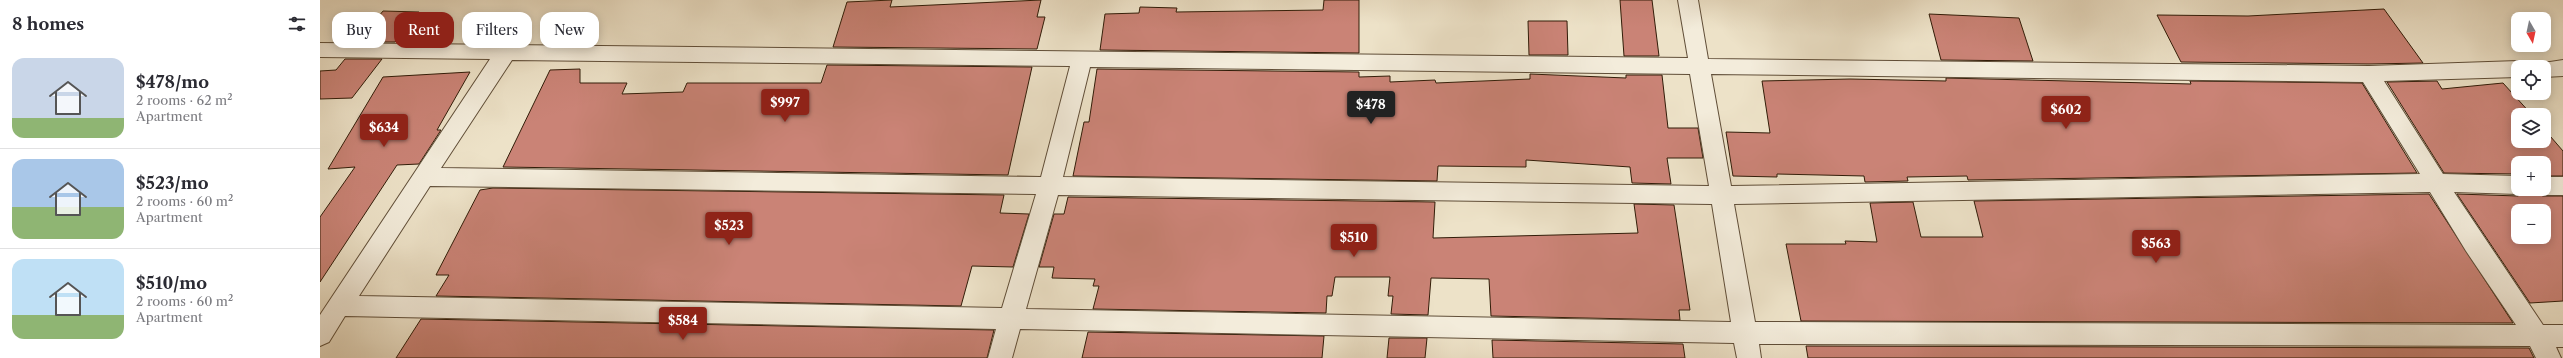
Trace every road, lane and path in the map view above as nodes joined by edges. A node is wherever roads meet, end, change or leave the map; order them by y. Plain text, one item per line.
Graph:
1 (1688, 0) edge
2 (320, 50) edge
3 (506, 52) junction
4 (1082, 58) junction
5 (1701, 67) junction
6 (2563, 68) edge
7 (2511, 69) edge
8 (2551, 69) edge
9 (2370, 74) junction
10 (424, 177) junction
11 (2437, 183) junction
12 (1050, 184) junction
13 (2511, 185) edge
14 (2551, 186) edge
15 (2563, 186) edge
16 (1721, 195) junction
17 (339, 306) junction
18 (1010, 319) junction
19 (1745, 333) junction
20 (320, 335) edge
21 (2537, 336) junction
22 (2563, 336) edge
23 (1000, 358) edge
24 (1749, 358) edge
25 (2549, 358) edge

1 - 5 street
2 - 3 street
3 - 4 street
3 - 10 street
4 - 5 street
4 - 12 street
5 - 9 street
5 - 16 street
6 - 8 street
7 - 9 street
9 - 11 street
10 - 12 street
10 - 17 street
11 - 13 street
11 - 16 street
11 - 21 street
12 - 16 street
12 - 18 street
14 - 15 street
16 - 19 street
17 - 18 street
17 - 20 street
18 - 19 street
18 - 23 street
19 - 21 street
19 - 24 street
21 - 22 street
21 - 25 street

